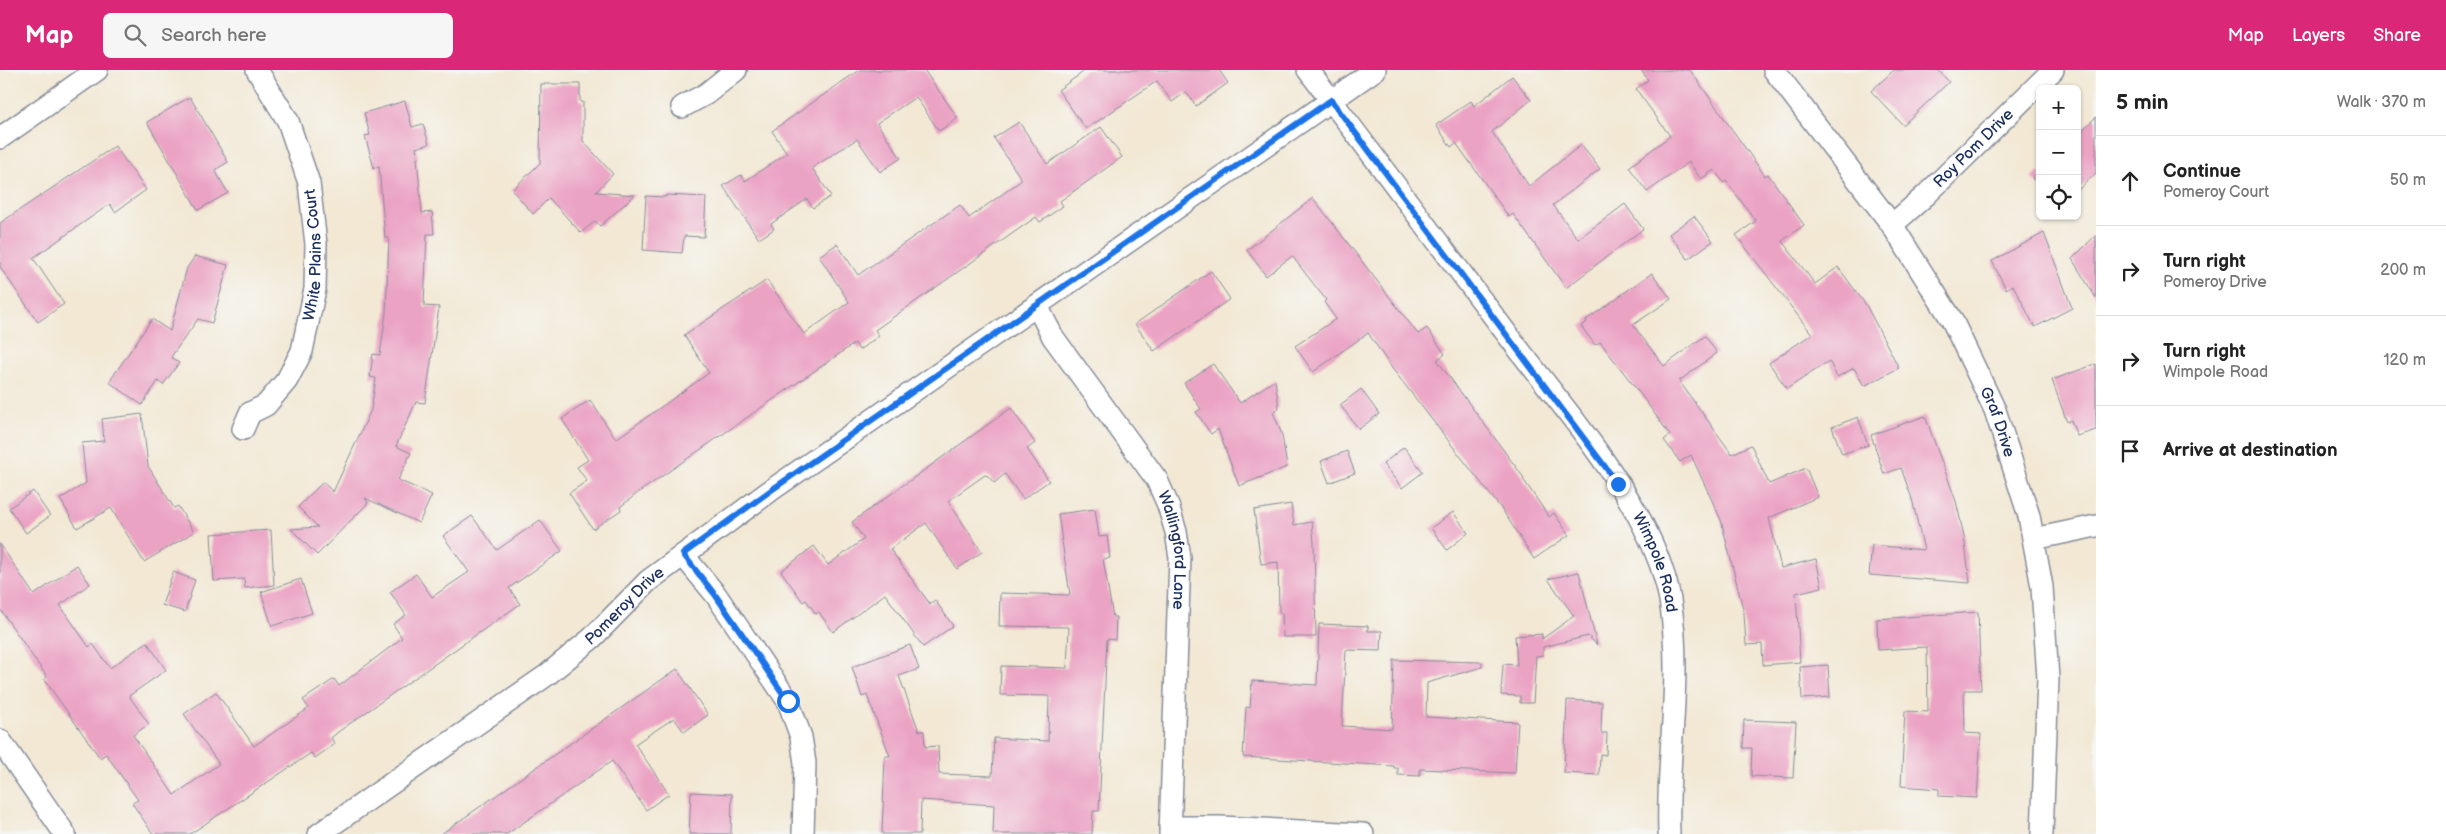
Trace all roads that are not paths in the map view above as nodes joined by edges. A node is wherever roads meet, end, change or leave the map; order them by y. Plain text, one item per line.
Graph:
1 (97, 70) edge
2 (257, 70) edge
3 (736, 70) edge
4 (1308, 70) edge
5 (1375, 70) edge
6 (1774, 70) edge
7 (2053, 70) edge
8 (1331, 100) junction
9 (682, 107) dead end
10 (0, 138) edge
11 (1892, 225) junction
12 (1036, 306) junction
13 (242, 429) dead end
14 (2096, 526) edge
15 (2034, 539) junction
16 (683, 554) junction
17 (0, 740) edge
18 (1170, 831) edge
19 (65, 834) edge
20 (320, 834) edge
21 (803, 834) edge
22 (1363, 834) edge
23 (1670, 834) edge
24 (2042, 834) edge

1 - 10 street
2 - 13 street, White Plains Court
3 - 9 street
4 - 8 street, Wimpole Road
5 - 8 street, Pomeroy Drive
6 - 11 street, Graf Drive
7 - 11 street, Roy Pom Drive
8 - 12 street, Pomeroy Drive
8 - 23 street, Wimpole Road
11 - 15 street, Graf Drive
12 - 16 street, Pomeroy Drive
12 - 18 street, Wallingford Lane
14 - 15 street
15 - 24 street, Graf Drive
16 - 20 street, Pomeroy Drive
16 - 21 street
17 - 19 street
18 - 22 street

